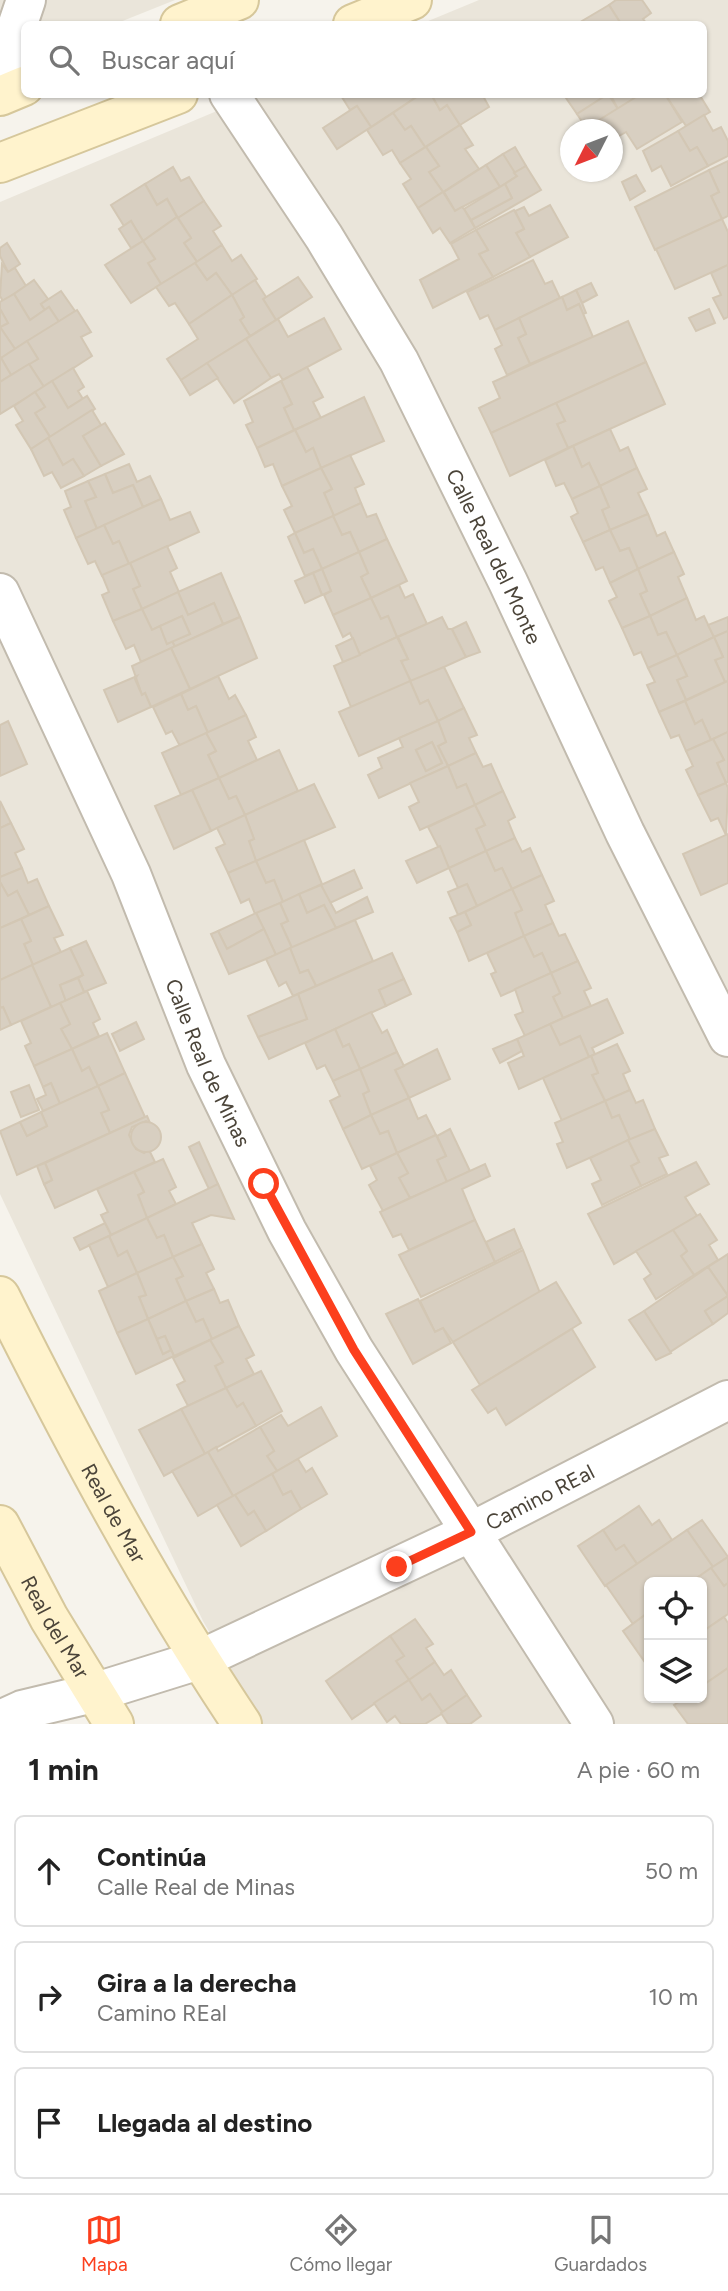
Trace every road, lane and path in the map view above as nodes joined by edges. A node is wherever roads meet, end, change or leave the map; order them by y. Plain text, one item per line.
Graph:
1 (26, 0) edge
2 (239, 0) edge
3 (412, 0) edge
4 (187, 21) edge
5 (360, 21) edge
6 (0, 77) edge
7 (21, 87) edge
8 (0, 96) edge
9 (168, 98) edge
10 (232, 98) edge
11 (0, 163) edge
12 (0, 593) edge
13 (728, 1037) edge
14 (0, 1296) edge
15 (728, 1400) edge
16 (0, 1525) edge
17 (471, 1532) junction
18 (199, 1660) junction
19 (104, 1709) edge
20 (0, 1720) edge
21 (242, 1724) edge
22 (594, 1724) edge

1 - 6 street
2 - 4 street
3 - 5 street
7 - 8 street
9 - 11 street
10 - 13 street, Calle Real del Monte
12 - 17 street, Calle Real de Minas
14 - 18 street, Real de Mar
15 - 17 street, Camino REal
16 - 19 street, Real del Mar
17 - 18 street, Camino REal
17 - 22 street, Calle Real de Minas
18 - 19 street, Camino REal
18 - 21 street, Real de Mar
19 - 20 street, Camino REal

